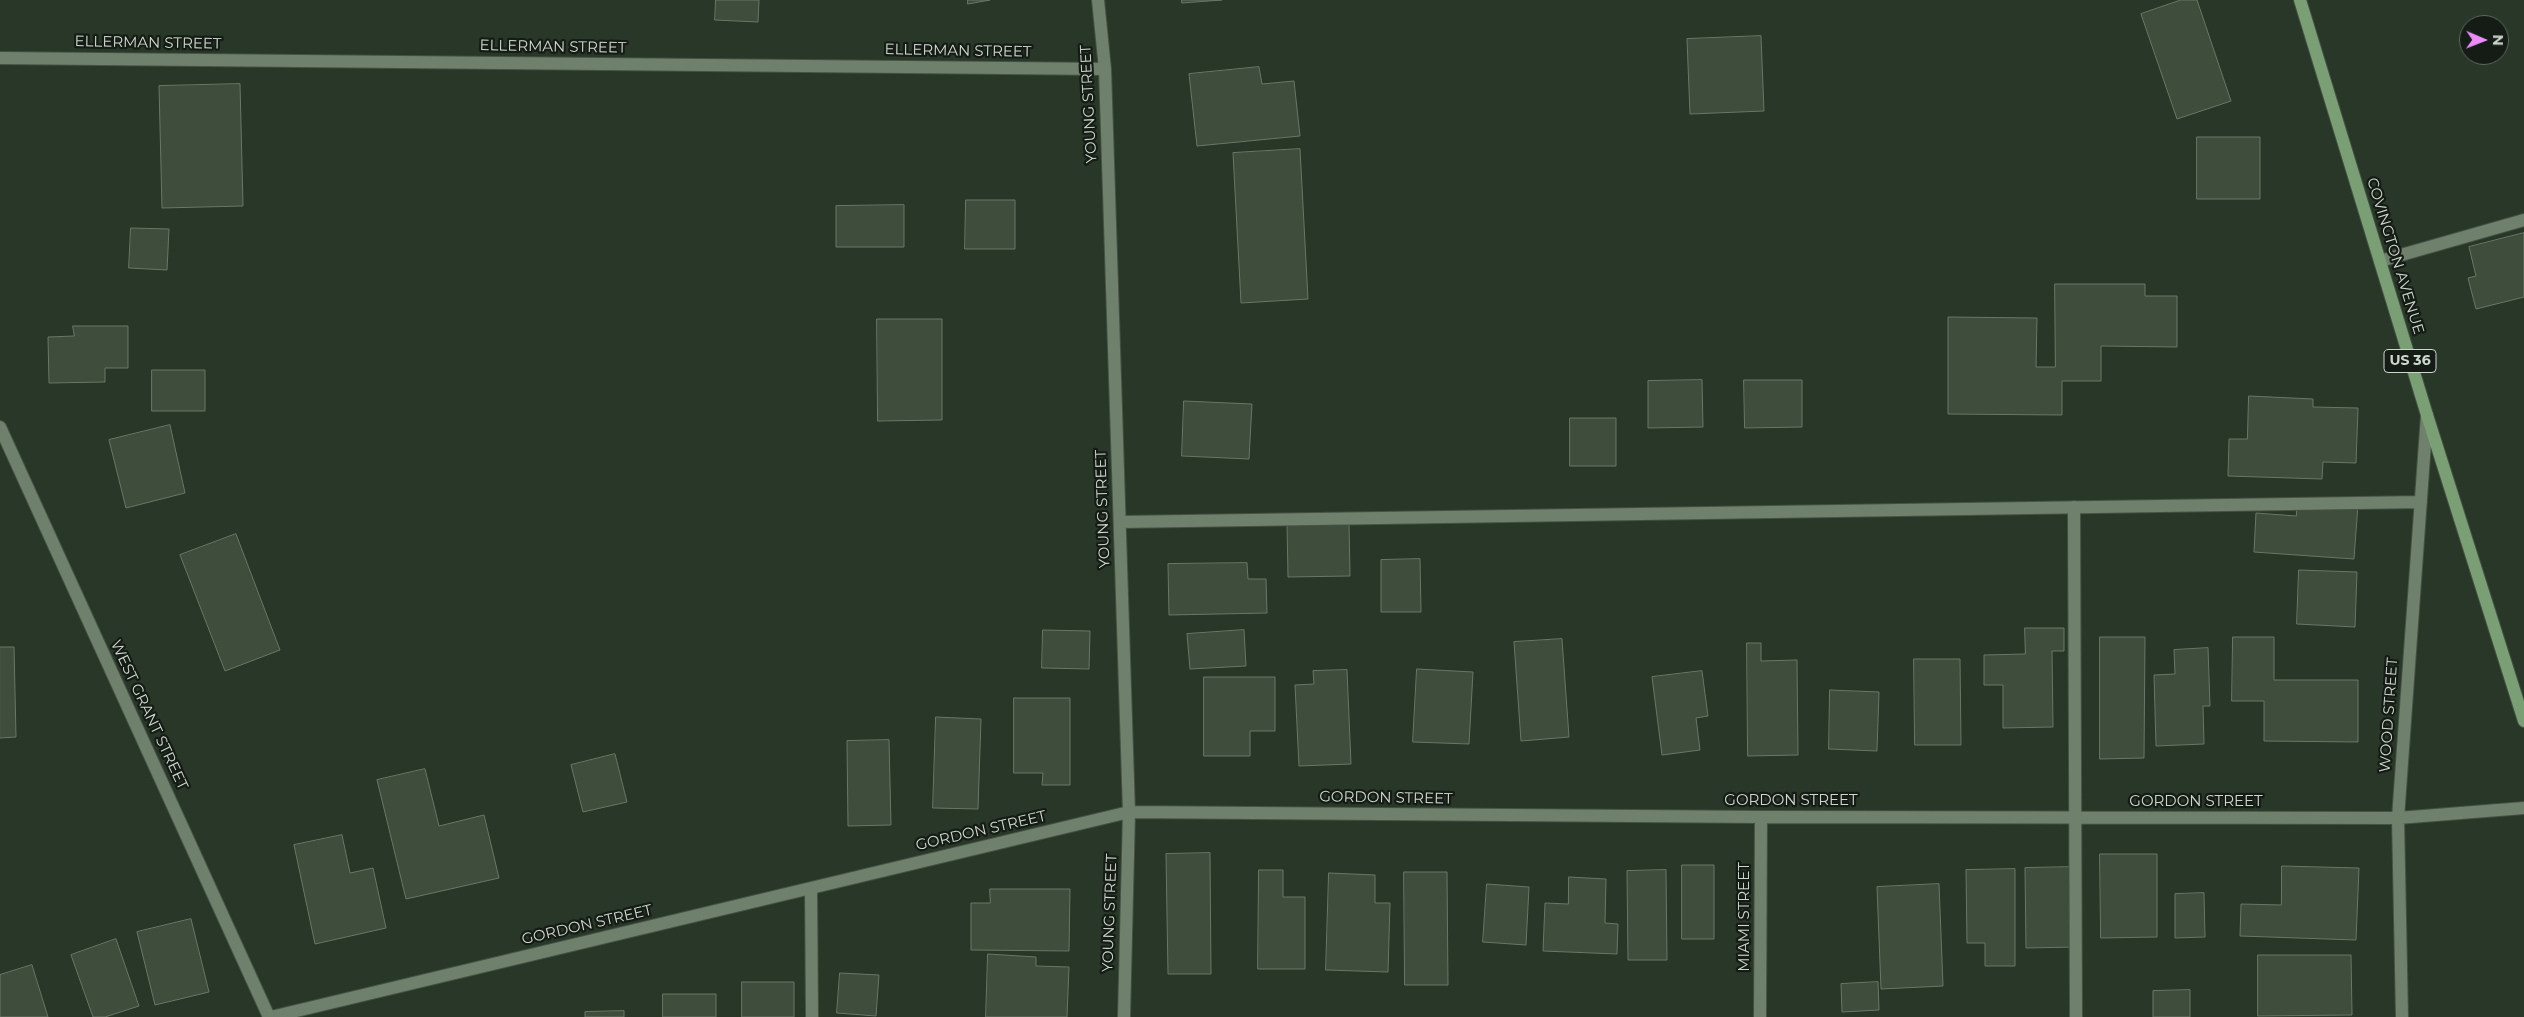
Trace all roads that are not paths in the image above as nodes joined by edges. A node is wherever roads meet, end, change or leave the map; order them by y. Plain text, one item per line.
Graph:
1 (1098, 0) edge
2 (2300, 0) edge
3 (0, 58) edge
4 (1105, 69) junction
5 (2524, 220) edge
6 (2380, 261) junction
7 (2427, 415) junction
8 (0, 427) edge
9 (2421, 502) junction
10 (2074, 507) junction
11 (1120, 522) junction
12 (2524, 721) edge
13 (2524, 808) edge
14 (1129, 812) junction
15 (1761, 817) junction
16 (2074, 818) junction
17 (2398, 818) junction
18 (811, 888) junction
19 (270, 1017) edge
20 (812, 1017) edge
21 (1124, 1017) edge
22 (1760, 1017) edge
23 (2076, 1017) edge
24 (2402, 1017) edge

1 - 4 street, YOUNG STREET
2 - 6 main road, COVINGTON AVENUE / US 36
3 - 4 street, ELLERMAN STREET
4 - 11 street, YOUNG STREET
5 - 6 street
6 - 7 main road, COVINGTON AVENUE / US 36
7 - 9 street, WOOD STREET
7 - 12 main road, COVINGTON AVENUE / US 36
8 - 19 street, WEST GRANT STREET
9 - 10 street
9 - 17 street, WOOD STREET
10 - 11 street
10 - 16 street
11 - 14 street, YOUNG STREET
13 - 17 street, GORDON STREET
14 - 15 street, GORDON STREET
14 - 18 street, GORDON STREET
14 - 21 street, YOUNG STREET
15 - 16 street, GORDON STREET
15 - 22 street, MIAMI STREET
16 - 17 street, GORDON STREET
16 - 23 street
17 - 24 street, WOOD STREET
18 - 19 street, GORDON STREET
18 - 20 street

